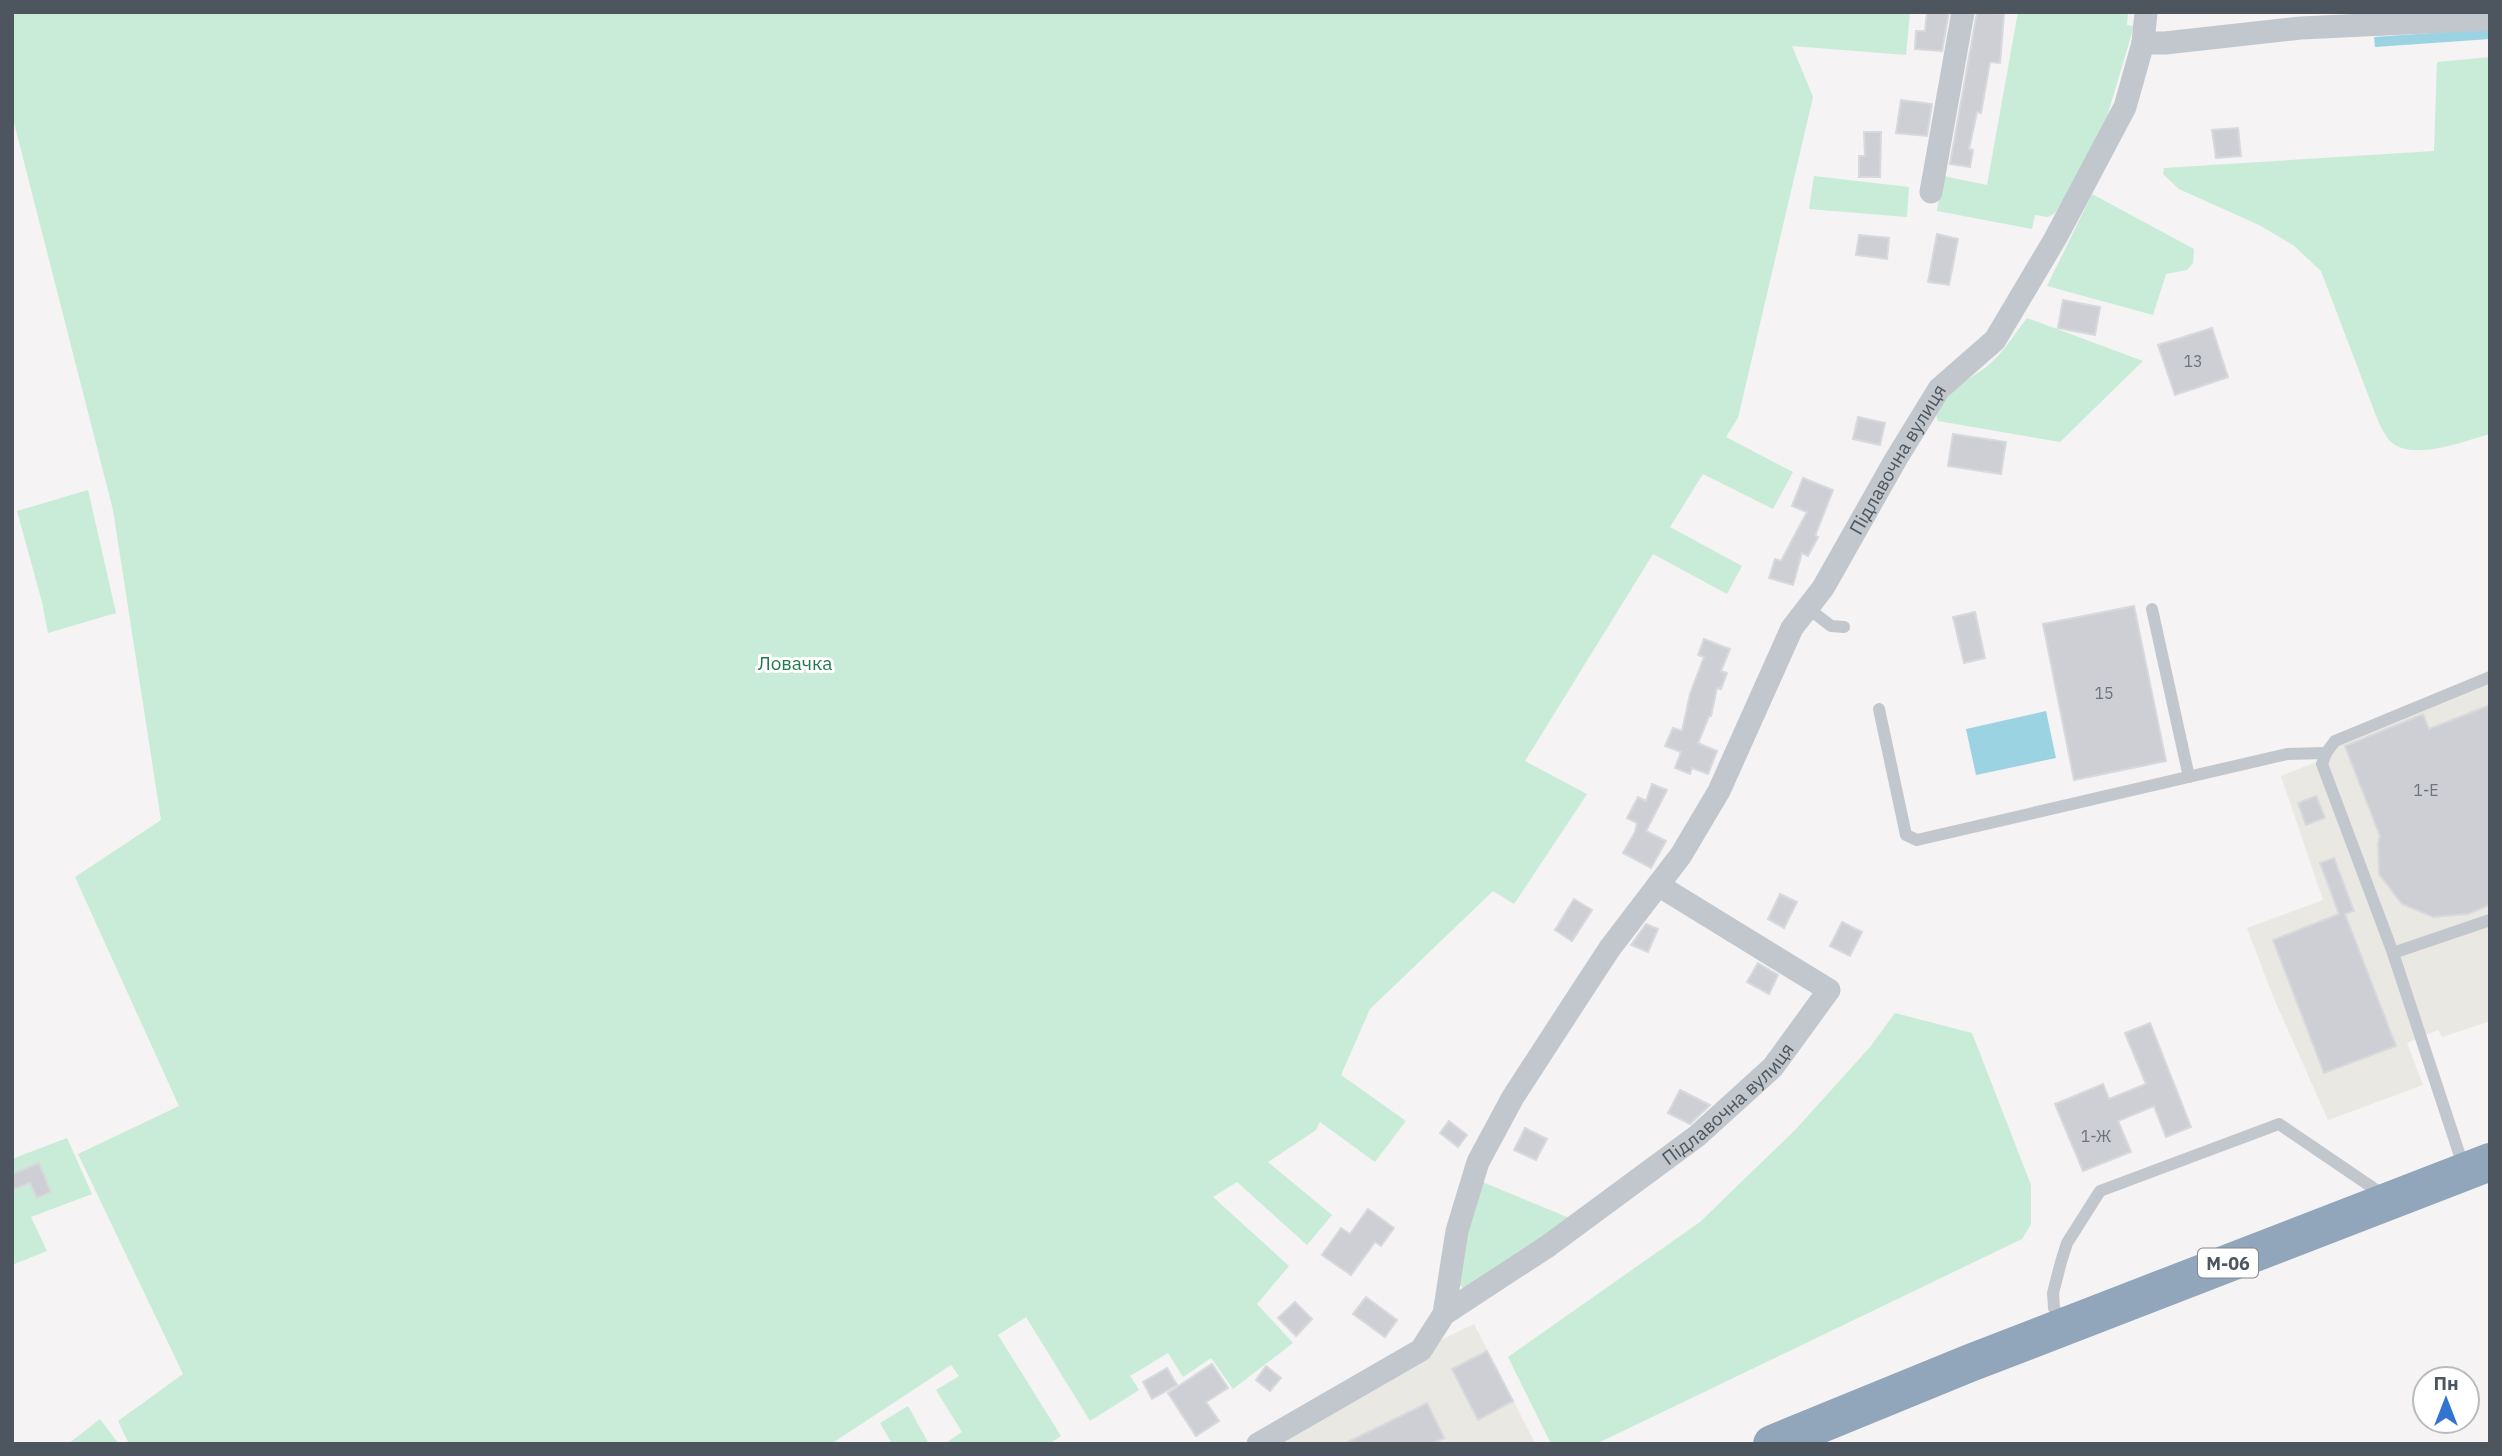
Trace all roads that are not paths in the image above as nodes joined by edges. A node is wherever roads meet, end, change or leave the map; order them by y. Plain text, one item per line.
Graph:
1 (1963, 12) edge
2 (2146, 12) edge
3 (2490, 19) edge
4 (2143, 43) junction
5 (1931, 192) dead end
6 (1809, 608) junction
7 (2152, 608) dead end
8 (1844, 627) dead end
9 (2490, 677) edge
10 (1879, 709) dead end
11 (2326, 752) junction
12 (2189, 777) junction
13 (1658, 886) junction
14 (2490, 920) edge
15 (2393, 953) junction
16 (2478, 1167) edge
17 (2391, 1201) junction
18 (1444, 1314) junction
19 (2065, 1326) junction
20 (1258, 1444) edge
21 (1772, 1444) edge

1 - 5 street
2 - 4 street, Підлавочна вулиця
3 - 4 street
4 - 6 street, Підлавочна вулиця
6 - 8 lane
6 - 13 street, Підлавочна вулиця
7 - 12 lane
9 - 11 lane
10 - 12 lane
11 - 12 lane
11 - 15 lane
13 - 18 street, Підлавочна вулиця
13 - 18 street, Підлавочна вулиця
14 - 15 lane
15 - 16 lane
16 - 17 highway, М-06
17 - 19 highway, М-06
17 - 19 lane
18 - 20 street, Підлавочна вулиця
19 - 21 highway, М-06

